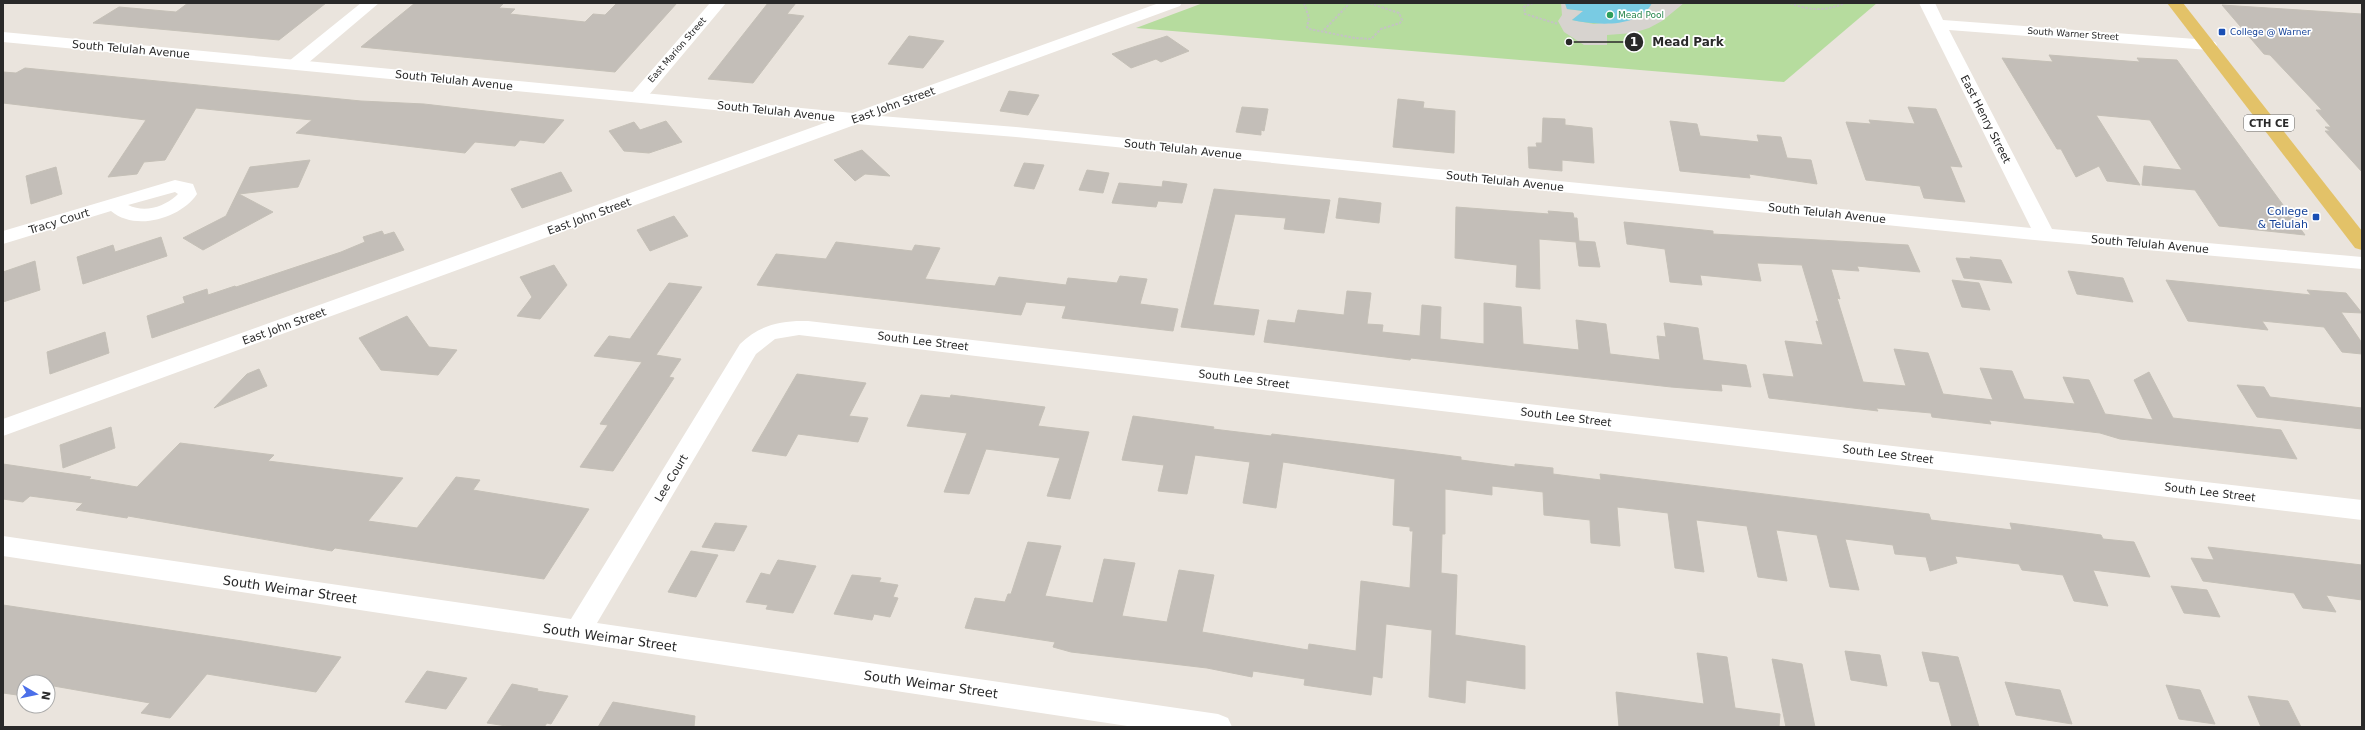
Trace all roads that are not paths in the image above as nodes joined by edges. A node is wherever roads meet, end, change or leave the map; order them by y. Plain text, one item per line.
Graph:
1 (371, 3) edge
2 (718, 3) edge
3 (1174, 3) edge
4 (1927, 3) edge
5 (2175, 3) edge
6 (1938, 24) junction
7 (3, 37) edge
8 (2209, 45) junction
9 (295, 65) junction
10 (637, 98) junction
11 (856, 119) junction
12 (115, 204) dead end
13 (2045, 234) junction
14 (3, 238) edge
15 (2362, 244) edge
16 (2362, 262) edge
17 (771, 332) joint
18 (3, 428) edge
19 (2362, 510) edge
20 (3, 546) edge
21 (578, 632) junction
22 (1107, 719) edge
23 (1218, 727) edge

1 - 9 street
2 - 10 street, East Marion Street
3 - 11 street, East John Street
4 - 6 street, East Henry Street
5 - 8 main road, CTH CE
6 - 8 street, South Warner Street
6 - 13 street, East Henry Street
7 - 9 street, South Telulah Avenue
8 - 15 main road, CTH CE
9 - 10 street, South Telulah Avenue
10 - 11 street, South Telulah Avenue
11 - 13 street, South Telulah Avenue
11 - 18 street, East John Street
12 - 14 street, Tracy Court
13 - 16 street, South Telulah Avenue
17 - 19 street, South Lee Street
17 - 21 street, Lee Court
20 - 21 street, South Weimar Street
21 - 22 street, South Weimar Street
22 - 23 street, South Weimar Street

